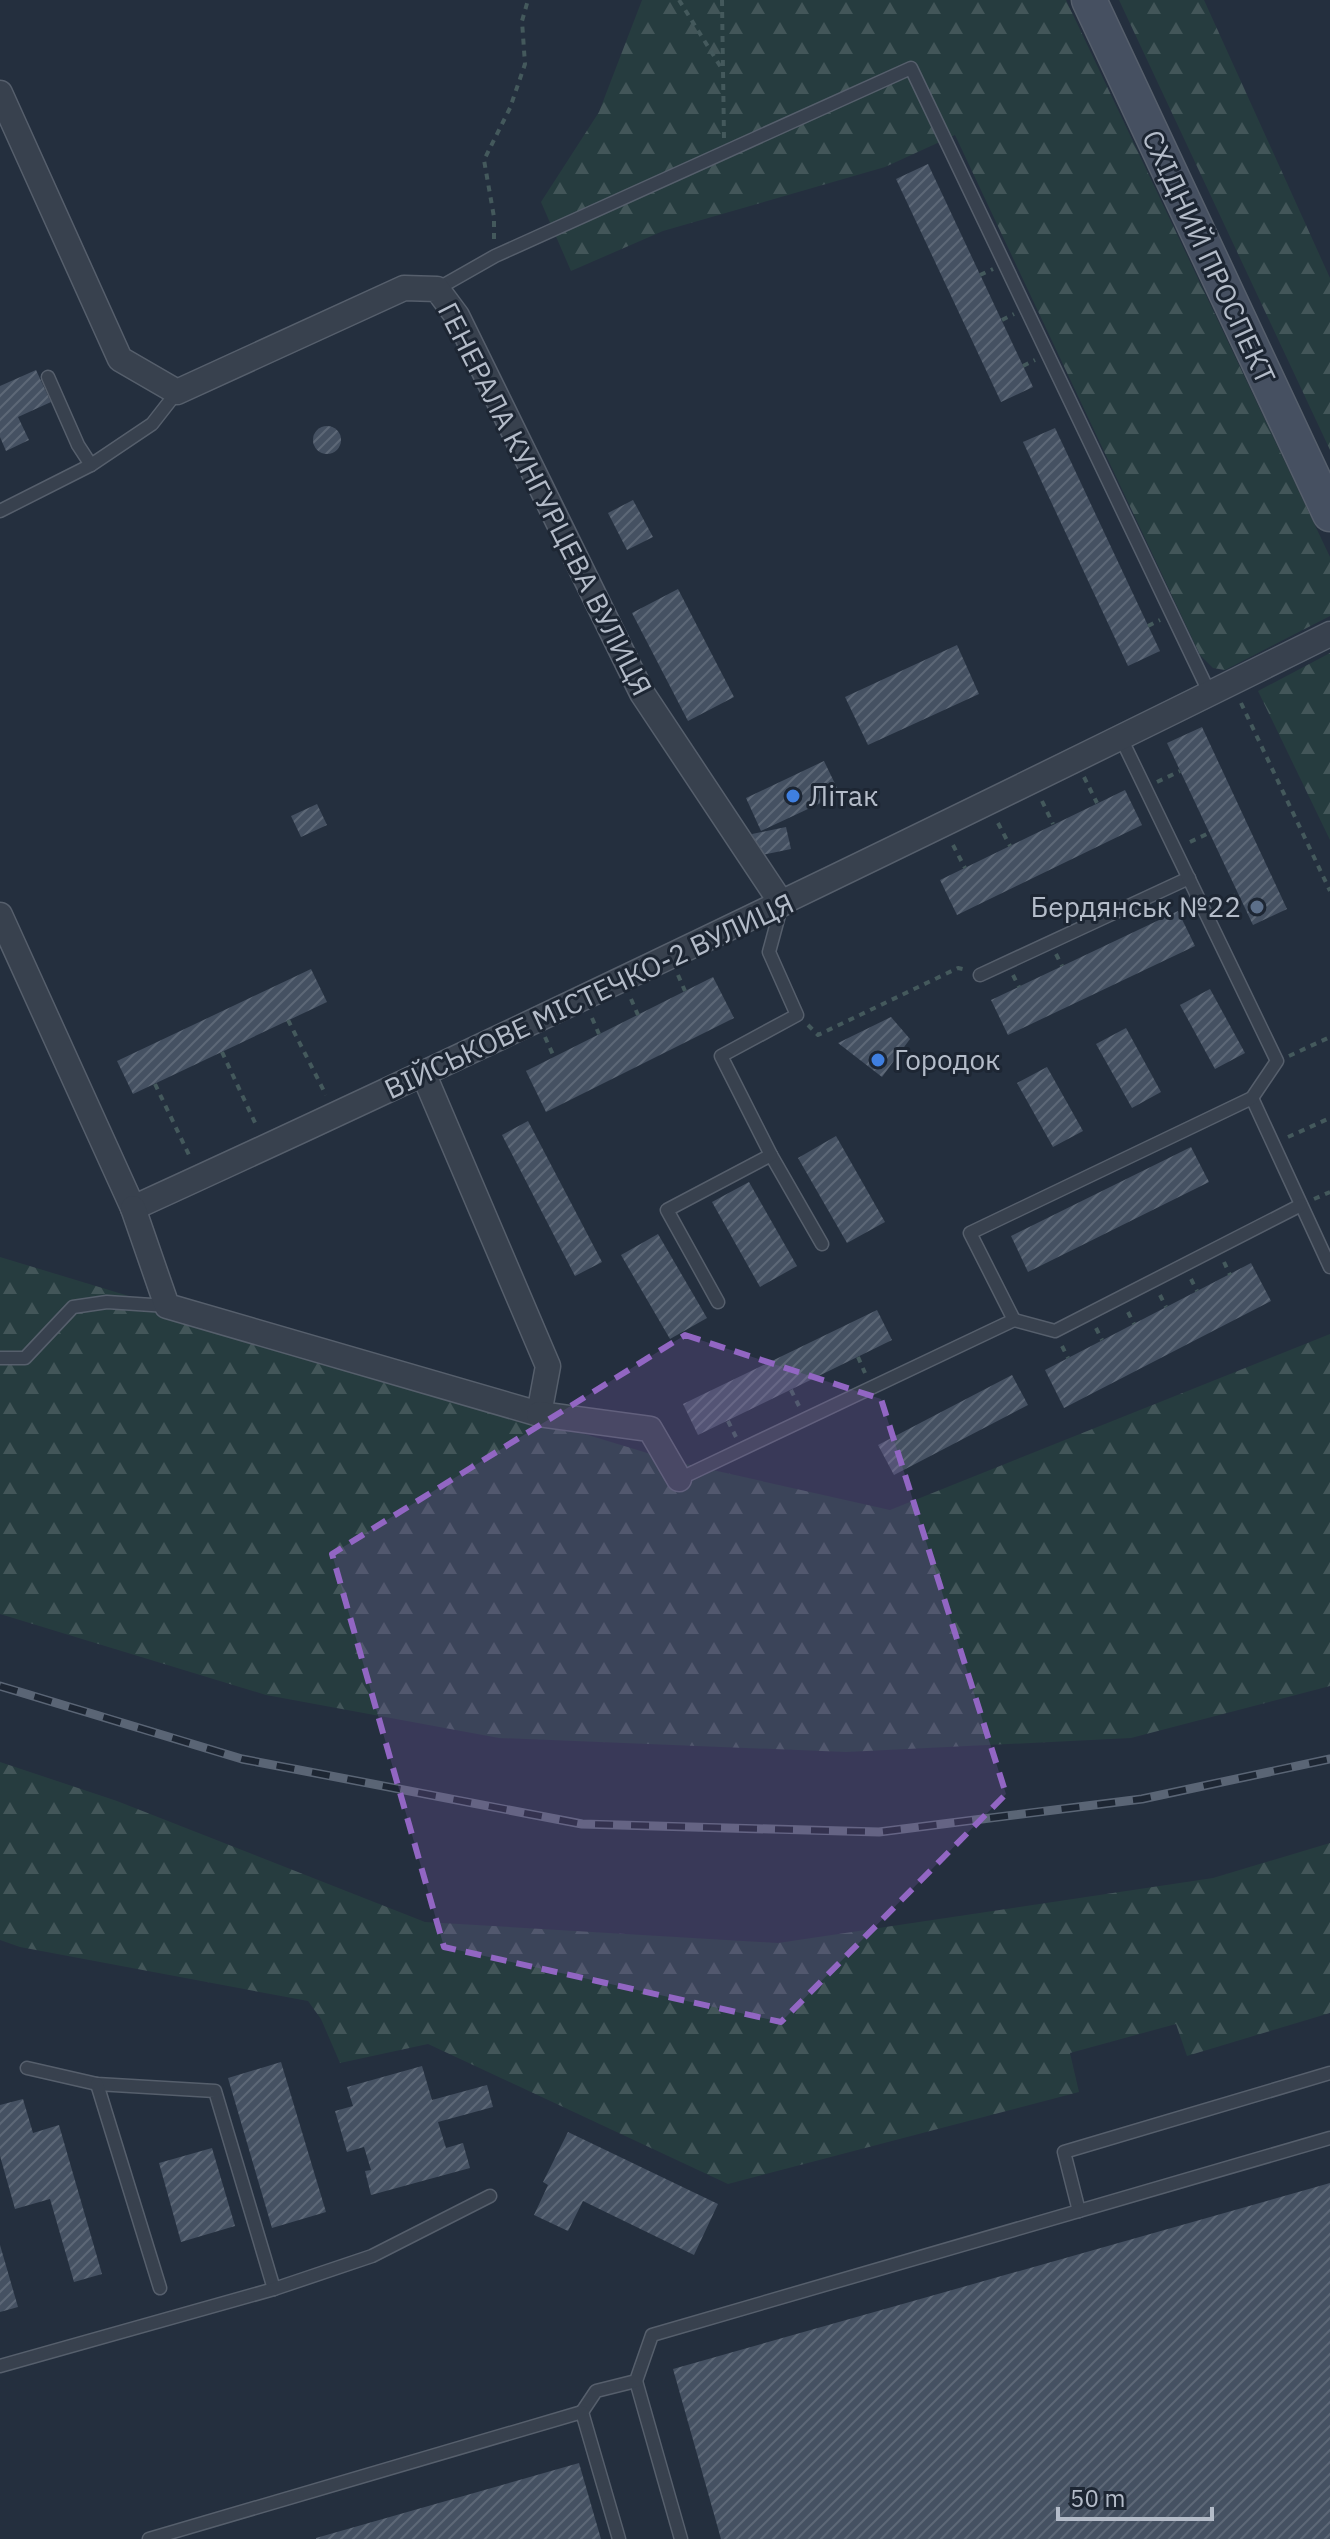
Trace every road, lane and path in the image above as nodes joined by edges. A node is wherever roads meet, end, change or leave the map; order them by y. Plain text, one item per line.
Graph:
1 (528, 0) edge
2 (679, 0) edge
3 (722, 0) edge
4 (1089, 0) edge
5 (722, 70) junction
6 (0, 93) edge
7 (724, 152) junction
8 (495, 256) junction
9 (437, 289) junction
10 (48, 377) dead end
11 (177, 392) junction
12 (91, 465) junction
13 (0, 511) edge
14 (1330, 514) edge
15 (1330, 634) edge
16 (1220, 688) junction
17 (1121, 738) junction
18 (1076, 761) junction
19 (1180, 771) dead end
20 (1033, 782) junction
21 (1145, 788) junction
22 (989, 803) junction
23 (1097, 803) dead end
24 (1053, 824) dead end
25 (944, 825) junction
26 (1209, 833) dead end
27 (1010, 846) dead end
28 (1175, 849) junction
29 (965, 868) dead end
30 (1189, 878) junction
31 (1330, 891) edge
32 (1238, 894) dead end
33 (782, 904) junction
34 (1204, 910) junction
35 (0, 915) edge
36 (980, 975) joint
37 (797, 1015) junction
38 (288, 1020) dead end
39 (1330, 1037) edge
40 (222, 1052) dead end
41 (1277, 1061) junction
42 (424, 1075) junction
43 (155, 1084) dead end
44 (1252, 1098) junction
45 (336, 1115) junction
46 (1330, 1118) edge
47 (1273, 1144) junction
48 (267, 1147) junction
49 (771, 1155) junction
50 (199, 1178) junction
51 (1301, 1205) junction
52 (133, 1208) junction
53 (822, 1244) dead end
54 (1330, 1267) edge
55 (718, 1302) dead end
56 (167, 1306) junction
57 (1014, 1320) junction
58 (0, 1358) edge
59 (539, 1414) junction
60 (679, 1479) joint
61 (27, 2068) dead end
62 (1330, 2073) edge
63 (97, 2084) junction
64 (1330, 2138) edge
65 (490, 2196) dead end
66 (1079, 2211) junction
67 (160, 2288) dead end
68 (274, 2289) junction
69 (0, 2366) edge
70 (636, 2381) junction
71 (582, 2412) junction
72 (149, 2539) edge
73 (619, 2539) edge
74 (681, 2539) edge

1 - 8 path
2 - 5 path
3 - 5 path
4 - 14 main road, СХІДНИЙ ПРОСПЕКТ
5 - 7 path
6 - 11 street
7 - 8 lane
7 - 16 lane
8 - 9 lane
9 - 11 street, ГЕНЕРАЛА КУНГУРЦЕВА ВУЛИЦЯ
9 - 33 street, ГЕНЕРАЛА КУНГУРЦЕВА ВУЛИЦЯ
10 - 12 lane
11 - 12 lane
12 - 13 lane
15 - 16 street, ВІЙСЬКОВЕ МІСТЕЧКО-2 ВУЛИЦЯ
16 - 17 street, ВІЙСЬКОВЕ МІСТЕЧКО-2 ВУЛИЦЯ
16 - 31 path
17 - 18 street, ВІЙСЬКОВЕ МІСТЕЧКО-2 ВУЛИЦЯ
17 - 21 lane
18 - 20 street, ВІЙСЬКОВЕ МІСТЕЧКО-2 ВУЛИЦЯ
18 - 23 path
19 - 21 path
20 - 22 street, ВІЙСЬКОВЕ МІСТЕЧКО-2 ВУЛИЦЯ
20 - 24 path
21 - 28 lane
22 - 25 street, ВІЙСЬКОВЕ МІСТЕЧКО-2 ВУЛИЦЯ
22 - 27 path
25 - 29 path
25 - 33 street, ВІЙСЬКОВЕ МІСТЕЧКО-2 ВУЛИЦЯ
26 - 28 path
28 - 30 lane
30 - 34 lane
30 - 36 lane
32 - 34 path
33 - 37 lane
33 - 42 street, ВІЙСЬКОВЕ МІСТЕЧКО-2 ВУЛИЦЯ
34 - 41 lane
35 - 52 street
36 - 37 path
37 - 49 lane
38 - 45 path
39 - 41 path
40 - 48 path
41 - 44 lane
42 - 45 street, ВІЙСЬКОВЕ МІСТЕЧКО-2 ВУЛИЦЯ
42 - 59 street
43 - 50 path
44 - 47 lane
44 - 57 lane
45 - 48 street, ВІЙСЬКОВЕ МІСТЕЧКО-2 ВУЛИЦЯ
46 - 47 path
47 - 51 lane
48 - 50 street, ВІЙСЬКОВЕ МІСТЕЧКО-2 ВУЛИЦЯ
49 - 53 lane
49 - 55 lane
50 - 52 street, ВІЙСЬКОВЕ МІСТЕЧКО-2 ВУЛИЦЯ
51 - 54 lane
51 - 57 lane
52 - 56 street
56 - 58 lane
56 - 59 street
57 - 60 lane
59 - 60 street
61 - 63 lane
62 - 66 lane
63 - 67 lane
63 - 68 lane
64 - 66 lane
65 - 68 lane
66 - 70 lane
68 - 69 lane
70 - 71 lane
70 - 74 lane
71 - 72 lane
71 - 73 lane

